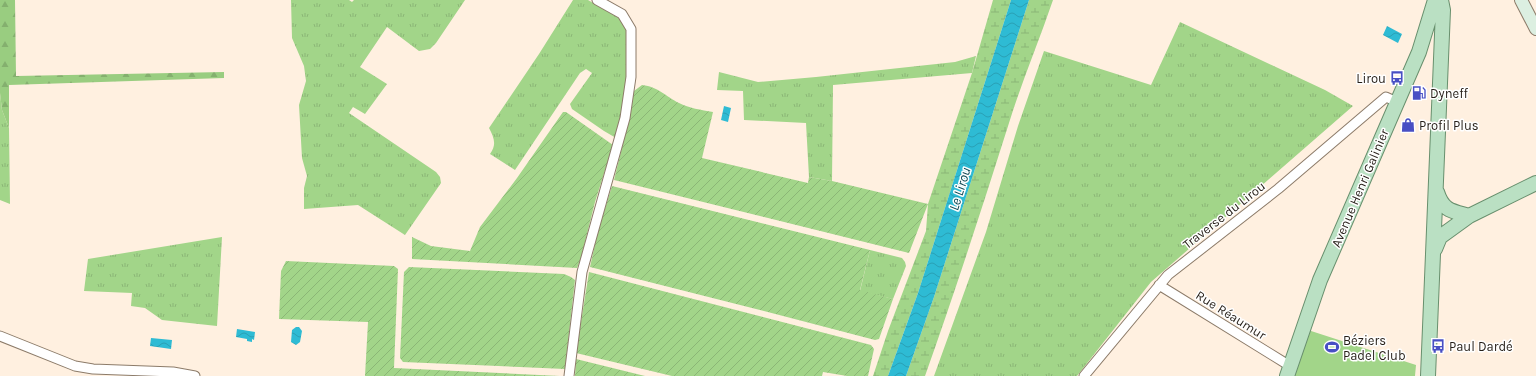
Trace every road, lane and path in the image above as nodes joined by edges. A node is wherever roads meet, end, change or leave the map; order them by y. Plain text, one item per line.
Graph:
1 (597, 0) edge
2 (1435, 0) edge
3 (1441, 0) edge
4 (1521, 0) edge
5 (1536, 29) edge
6 (1392, 100) junction
7 (1536, 183) edge
8 (1436, 191) junction
9 (1469, 216) junction
10 (1433, 254) junction
11 (1159, 286) junction
12 (0, 336) edge
13 (1289, 371) edge
14 (195, 376) edge
15 (569, 376) edge
16 (1084, 376) edge
17 (1428, 376) edge

1 - 15 street
2 - 6 main road, Avenue Henri Galinier
3 - 8 main road
4 - 5 main road
6 - 11 street, Traverse du Lirou
6 - 13 main road, Avenue Henri Galinier
7 - 9 main road
8 - 9 main road
8 - 10 main road
9 - 10 main road
10 - 17 main road
11 - 13 street, Rue Réaumur
11 - 16 street, Traverse du Lirou
12 - 14 street

